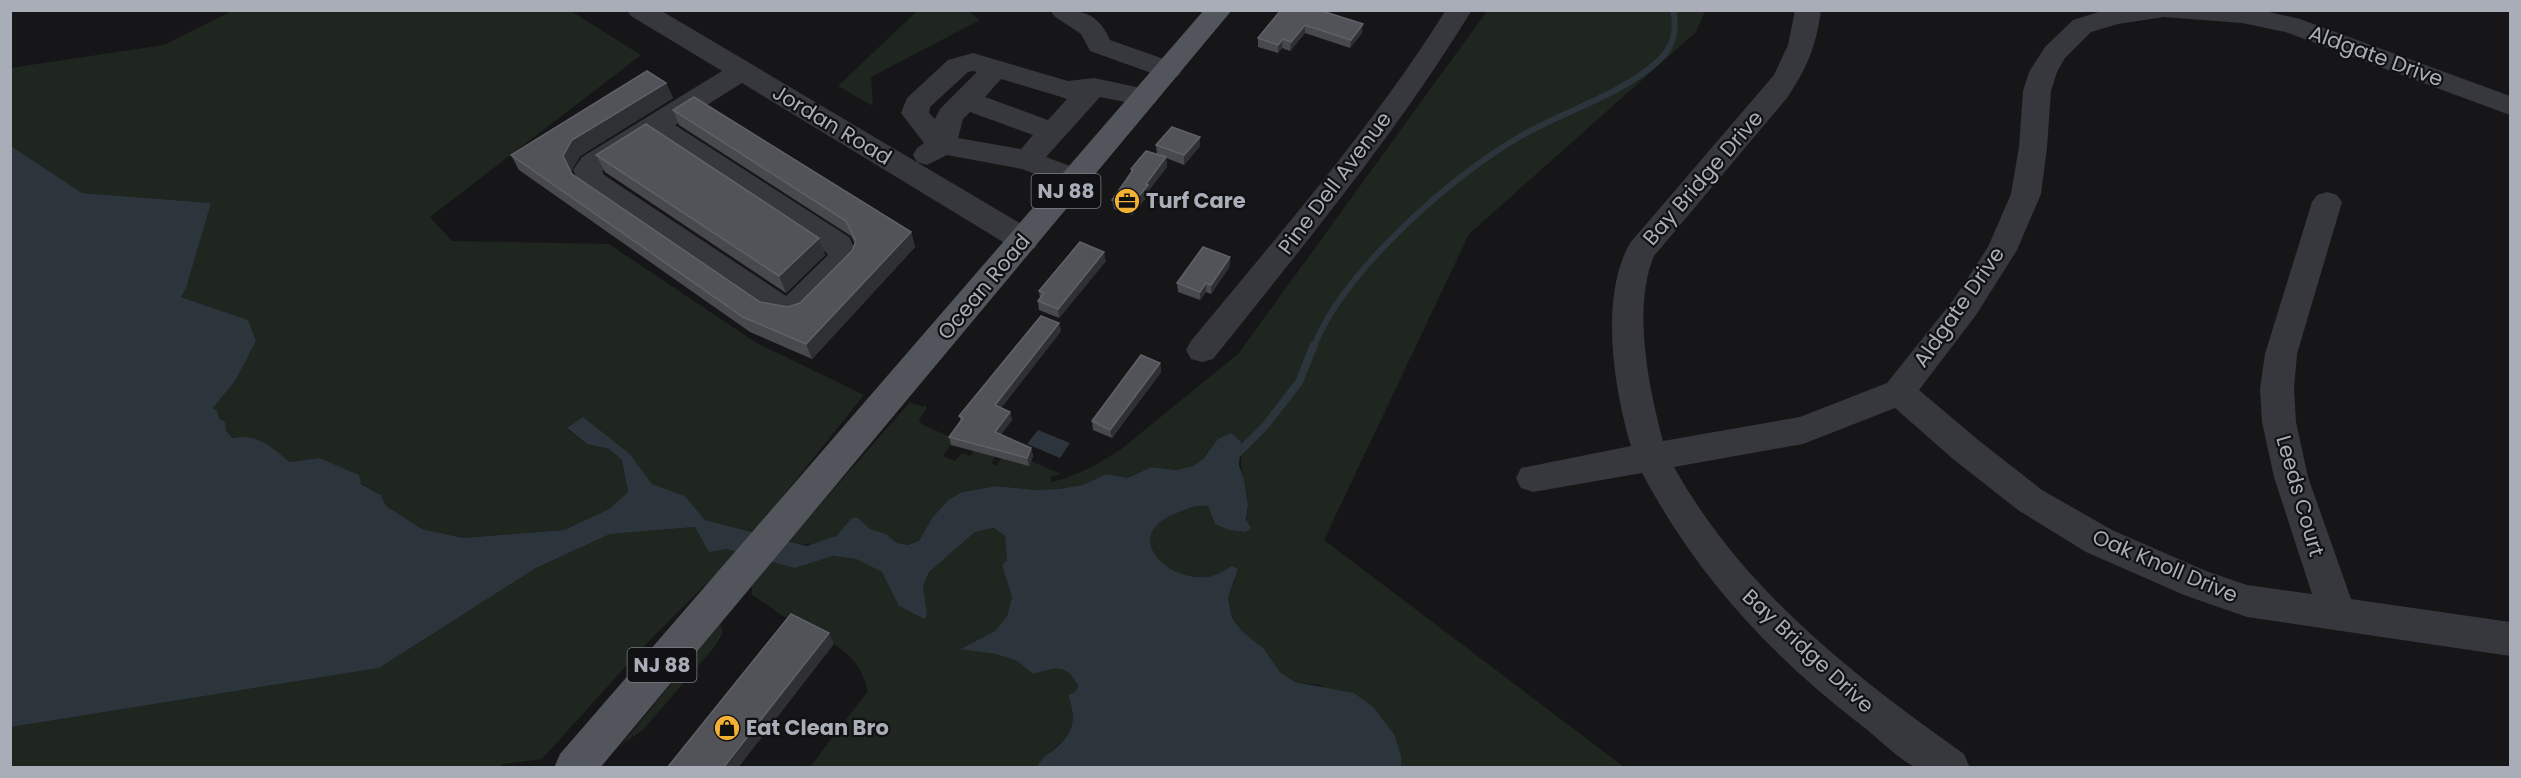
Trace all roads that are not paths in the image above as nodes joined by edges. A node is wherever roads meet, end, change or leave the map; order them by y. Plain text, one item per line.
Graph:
1 (640, 10) edge
2 (1063, 10) edge
3 (1219, 10) edge
4 (1459, 10) edge
5 (1808, 10) edge
6 (2161, 10) edge
7 (2168, 10) edge
8 (996, 69) junction
9 (741, 70) junction
10 (1168, 70) junction
11 (1094, 87) junction
12 (1145, 97) junction
13 (966, 100) junction
14 (2511, 106) edge
15 (654, 125) junction
16 (1052, 132) junction
17 (942, 144) junction
18 (1028, 160) junction
19 (906, 170) junction
20 (1076, 179) junction
21 (2327, 202) dead end
22 (1024, 240) junction
23 (1202, 350) dead end
24 (1899, 392) junction
25 (1652, 458) junction
26 (1533, 478) dead end
27 (2337, 614) junction
28 (2511, 639) edge
29 (574, 768) edge
30 (1950, 768) edge

1 - 9 street, Jordan Road
2 - 10 street
3 - 10 main road, Ocean Road / NJ 88
4 - 23 street, Pine Dell Avenue
5 - 25 street, Bay Bridge Drive
6 - 24 street, Aldgate Drive
7 - 14 street, Aldgate Drive
8 - 11 street
8 - 13 street
8 - 17 street
9 - 15 street
9 - 19 street, Jordan Road
10 - 12 main road, Ocean Road / NJ 88
11 - 12 street
11 - 16 street
12 - 20 main road, Ocean Road / NJ 88
13 - 16 street
13 - 17 street
15 - 15 street
16 - 18 street
17 - 18 street
17 - 19 street
18 - 20 street
19 - 22 street, Jordan Road
20 - 22 main road, Ocean Road / NJ 88
21 - 27 street, Leeds Court
22 - 29 main road, Ocean Road / NJ 88
24 - 25 street
24 - 27 street, Oak Knoll Drive
25 - 26 street
25 - 30 street, Bay Bridge Drive
27 - 28 street, Oak Knoll Drive

